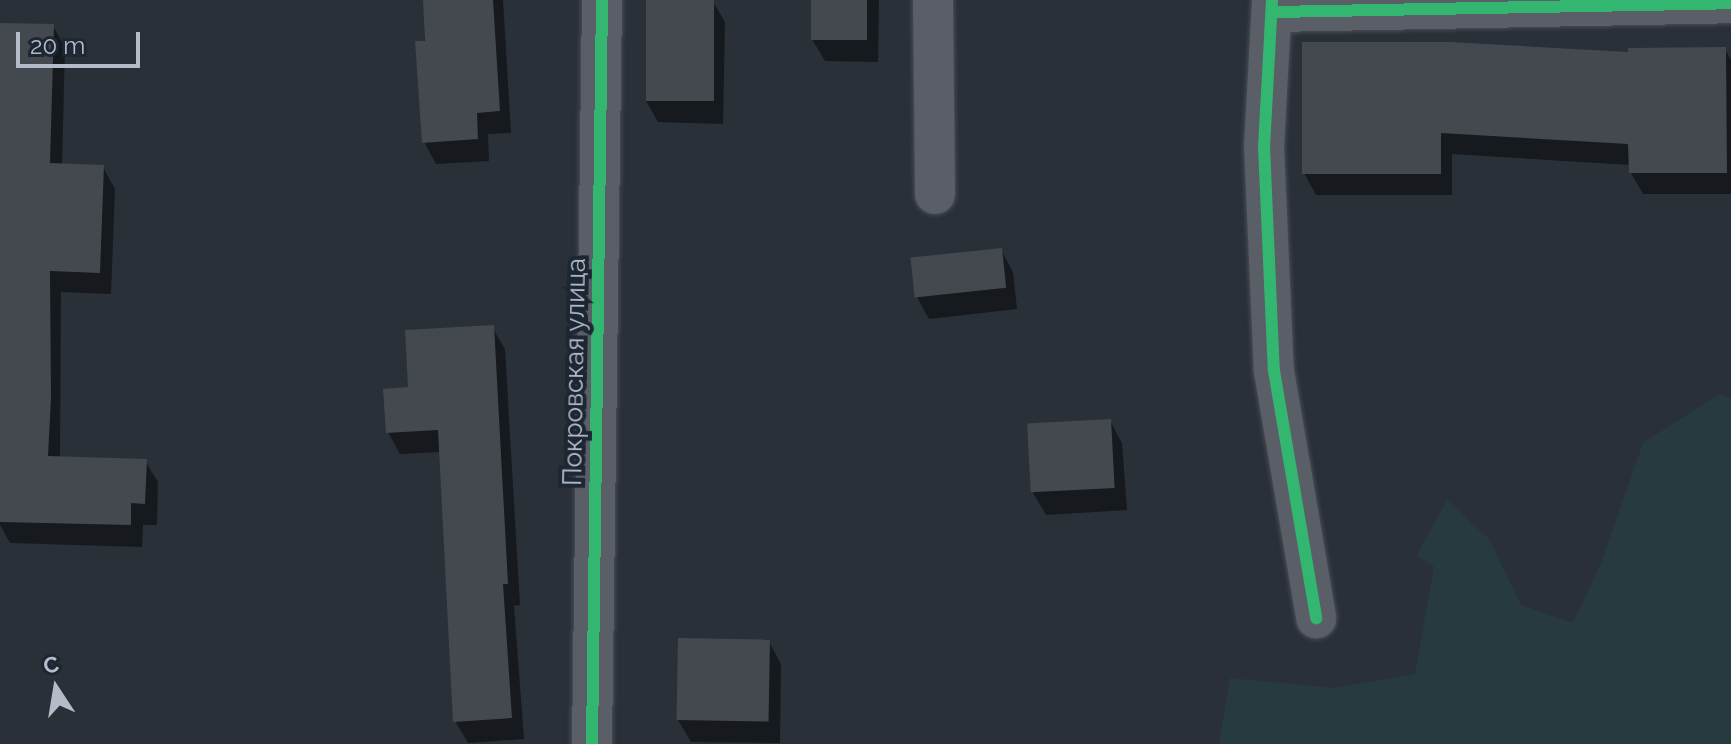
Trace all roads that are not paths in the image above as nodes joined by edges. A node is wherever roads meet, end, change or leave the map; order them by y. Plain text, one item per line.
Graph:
1 (602, 0) edge
2 (933, 0) edge
3 (1731, 3) edge
4 (1273, 6) edge
5 (935, 194) dead end
6 (1316, 618) dead end
7 (592, 744) edge

1 - 7 street, Покровская улица
2 - 5 street
3 - 4 street
4 - 6 street

